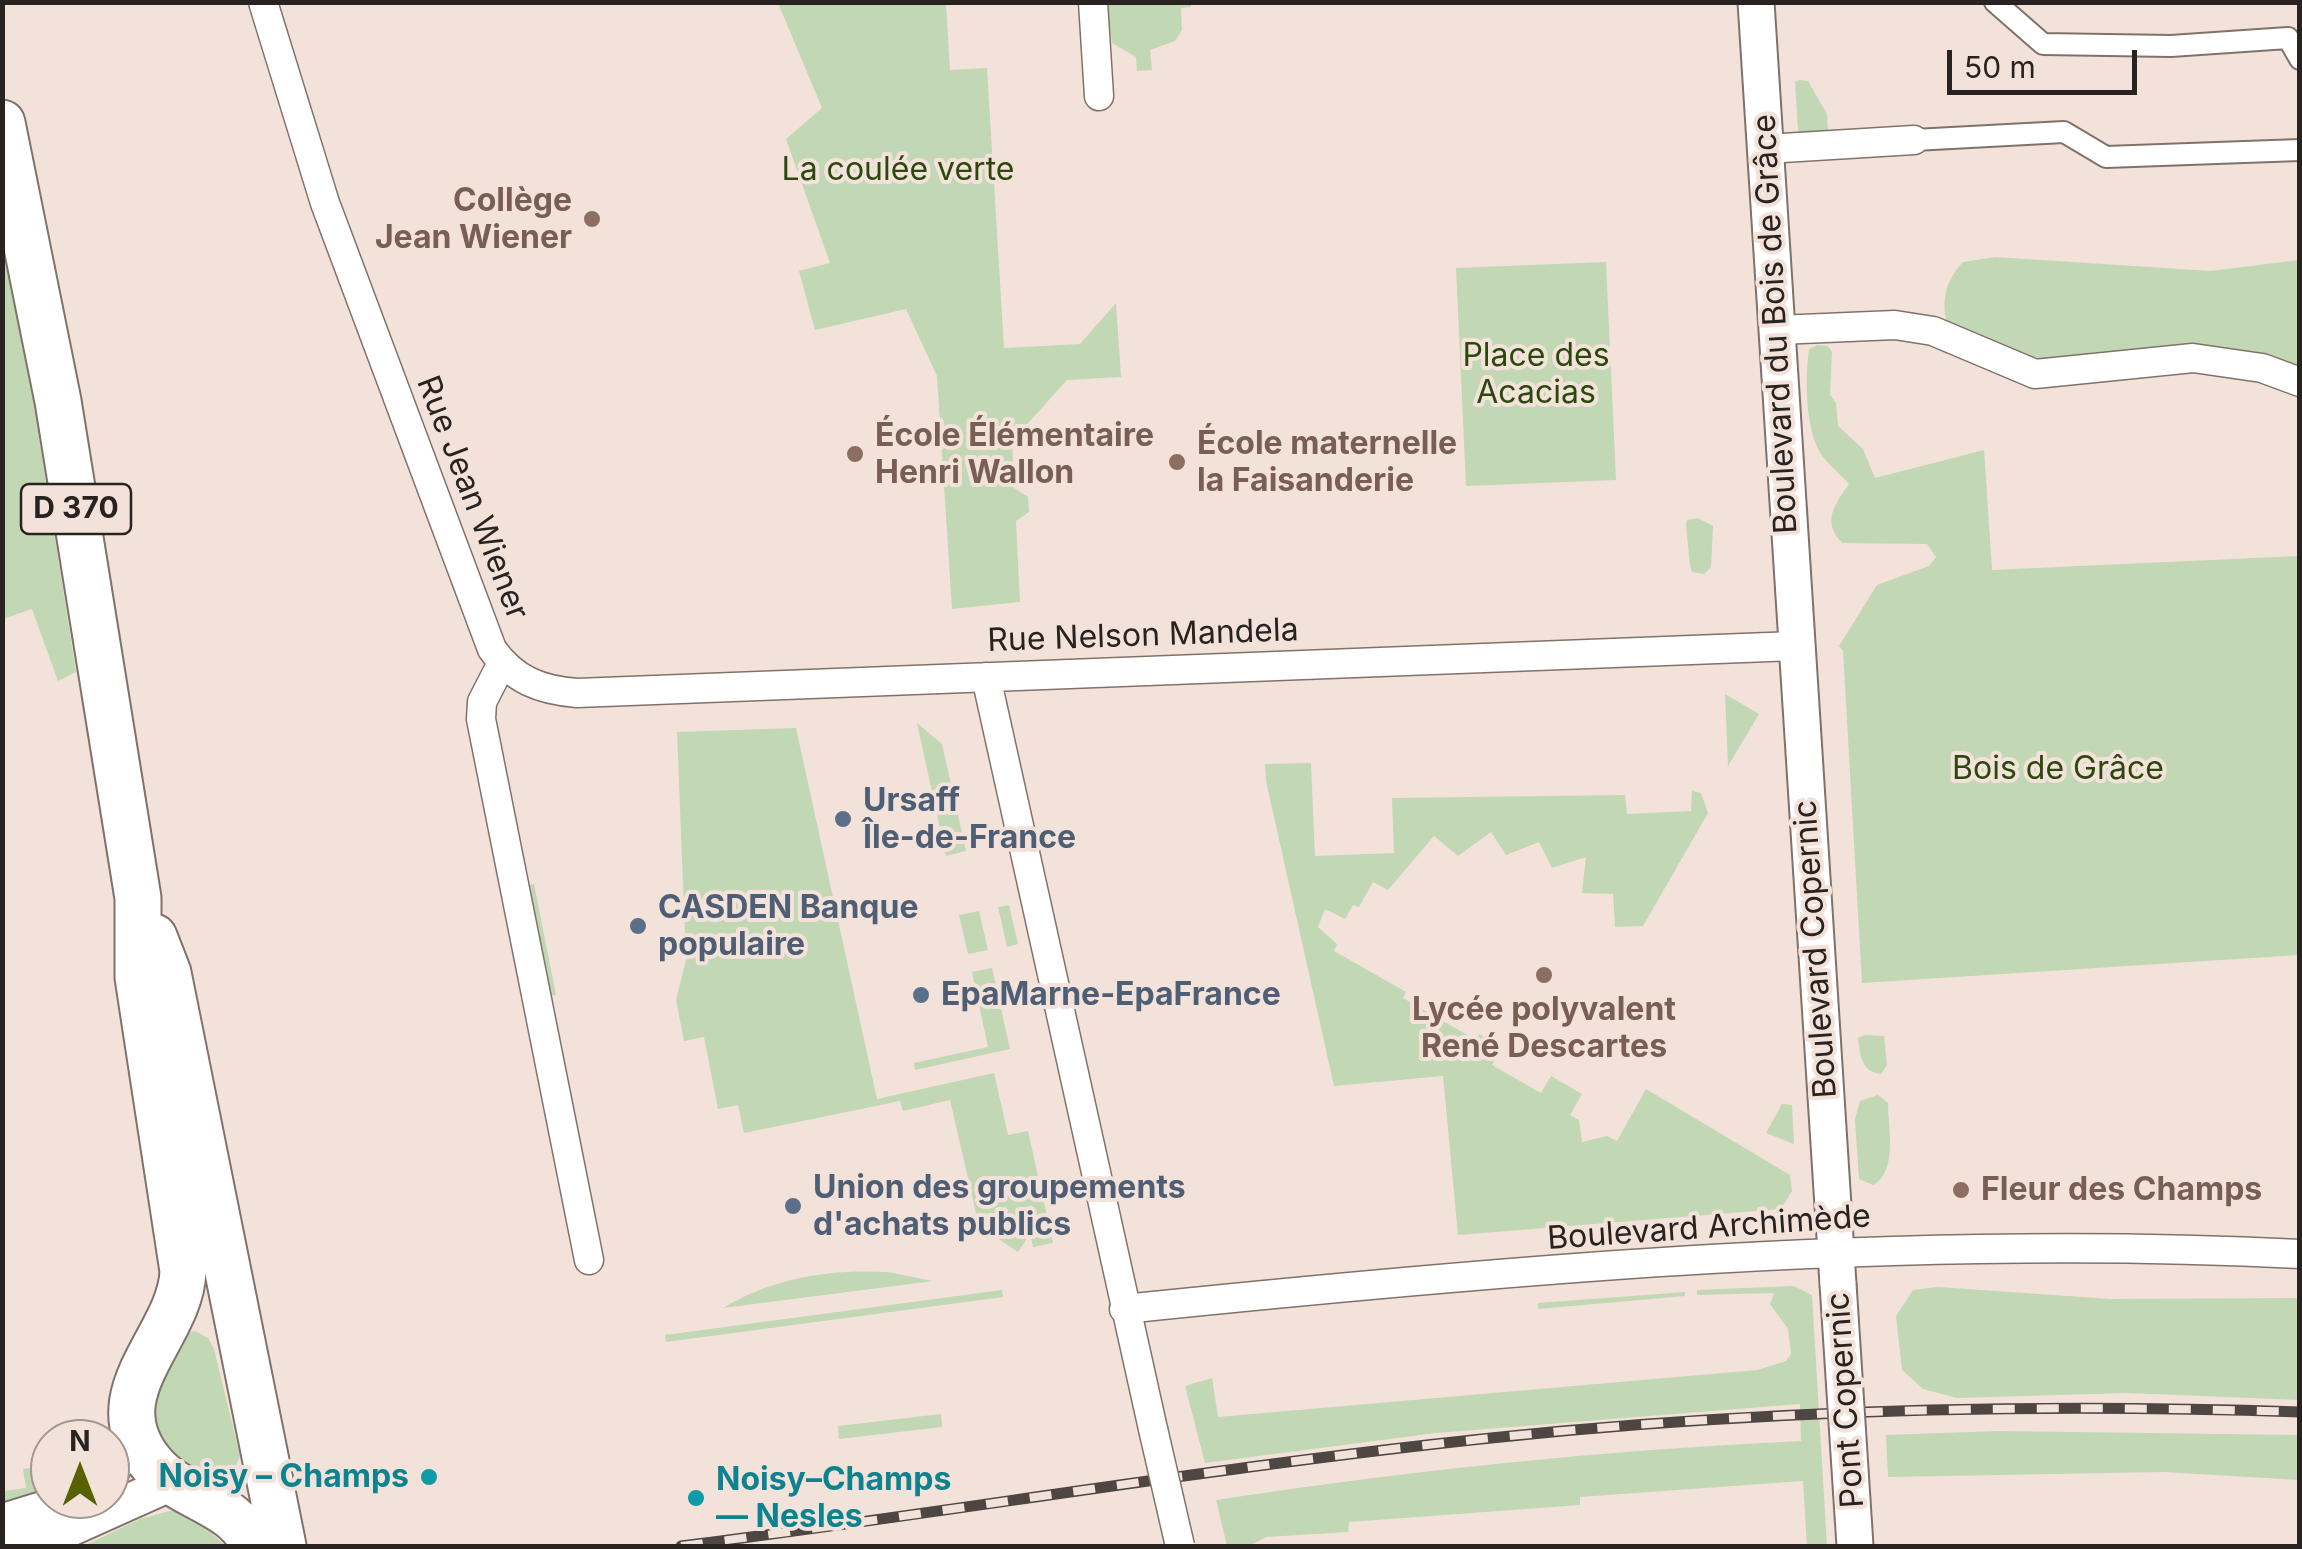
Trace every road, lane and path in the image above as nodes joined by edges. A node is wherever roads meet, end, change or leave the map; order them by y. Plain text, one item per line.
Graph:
1 (264, 2) edge
2 (1093, 2) edge
3 (1756, 2) edge
4 (1995, 2) edge
5 (2300, 58) edge
6 (1099, 96) dead end
7 (2, 122) edge
8 (1914, 140) joint
9 (1766, 149) junction
10 (2300, 150) edge
11 (1778, 330) junction
12 (2300, 382) edge
13 (1795, 646) junction
14 (502, 662) junction
15 (986, 678) junction
16 (138, 898) junction
17 (2300, 1254) edge
18 (589, 1260) dead end
19 (1837, 1268) junction
20 (1124, 1309) junction
21 (162, 1333) junction
22 (244, 1359) junction
23 (257, 1432) junction
24 (136, 1434) junction
25 (130, 1443) edge
26 (172, 1483) junction
27 (30, 1513) edge
28 (2, 1522) edge
29 (273, 1545) edge
30 (12, 1546) edge
31 (1180, 1546) edge
32 (1855, 1546) edge

1 - 14 street, Rue Jean Wiener
2 - 6 street
3 - 9 street, Boulevard du Bois de Grâce
4 - 5 street
7 - 16 main road, D 370
8 - 9 street
8 - 10 street
9 - 11 street, Boulevard du Bois de Grâce
11 - 12 street
11 - 13 street, Boulevard du Bois de Grâce
13 - 15 street, Rue Nelson Mandela
13 - 19 street, Boulevard Copernic
14 - 15 street, Rue Nelson Mandela
14 - 18 street, Rue Jean Wiener
15 - 20 street
16 - 21 main road, D 370
16 - 22 main road, D 370
17 - 19 street, Boulevard Archimède
19 - 20 street, Boulevard Archimède
19 - 32 street, Pont Copernic, bridge
20 - 31 street, bridge
21 - 22 main road
21 - 24 main road, D 370
22 - 23 main road
23 - 26 main road
23 - 29 main road
24 - 25 street
24 - 26 main road
26 - 29 main road
26 - 30 street
27 - 28 street

